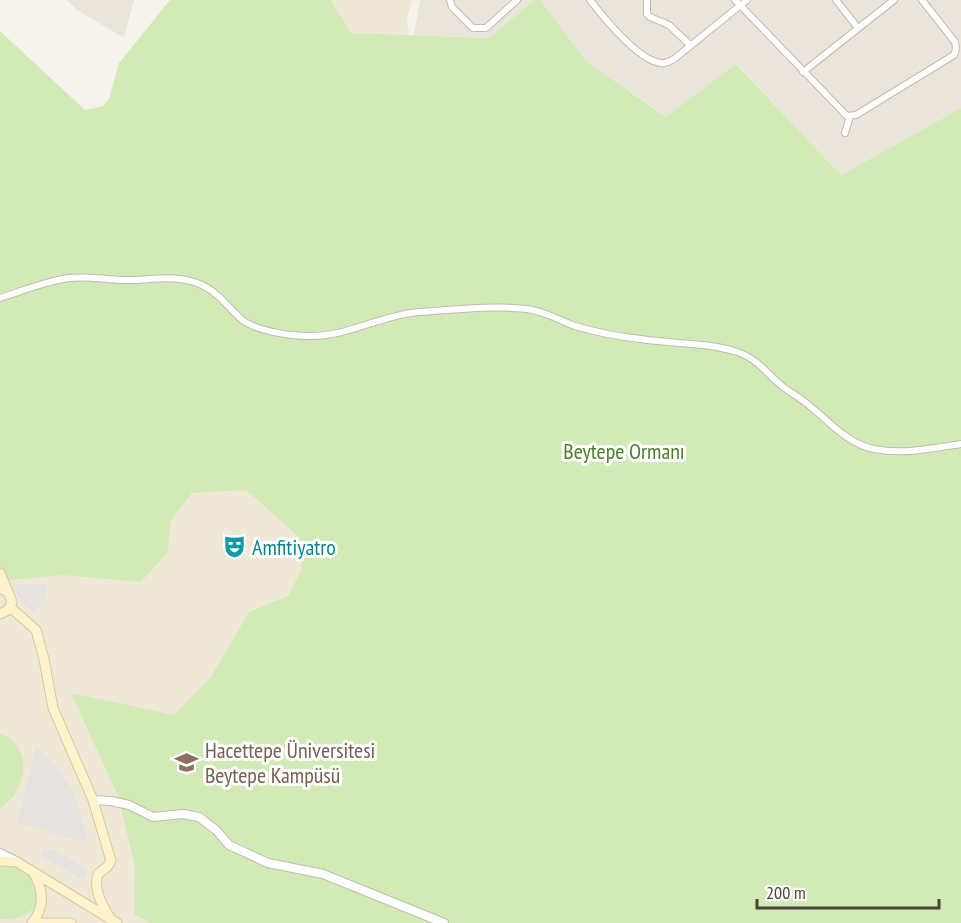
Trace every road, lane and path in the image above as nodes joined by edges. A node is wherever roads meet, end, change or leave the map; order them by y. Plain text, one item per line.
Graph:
1 (450, 0) edge
2 (517, 0) edge
3 (590, 0) edge
4 (647, 0) edge
5 (747, 0) edge
6 (836, 0) edge
7 (894, 0) edge
8 (922, 0) edge
9 (738, 3) edge
10 (858, 28) junction
11 (690, 45) junction
12 (803, 72) junction
13 (850, 116) junction
14 (845, 133) dead end
15 (0, 298) edge
16 (961, 444) edge
17 (0, 573) edge
18 (4, 590) edge
19 (10, 607) junction
20 (0, 614) edge
21 (93, 801) junction
22 (0, 853) edge
23 (0, 861) edge
24 (17, 862) junction
25 (32, 870) junction
26 (114, 921) edge
27 (32, 923) edge
28 (71, 923) edge
29 (444, 923) edge

1 - 2 street
3 - 11 street
4 - 11 street
5 - 9 street
6 - 10 street
7 - 10 street
8 - 13 street
9 - 11 street
9 - 12 street
10 - 12 street
12 - 13 street
13 - 14 street
15 - 16 street
17 - 18 main road
18 - 19 main road
19 - 20 main road
19 - 21 main road
21 - 26 main road
21 - 29 street
22 - 24 street
23 - 24 main road
24 - 25 main road
25 - 26 main road
25 - 27 main road
27 - 28 main road

